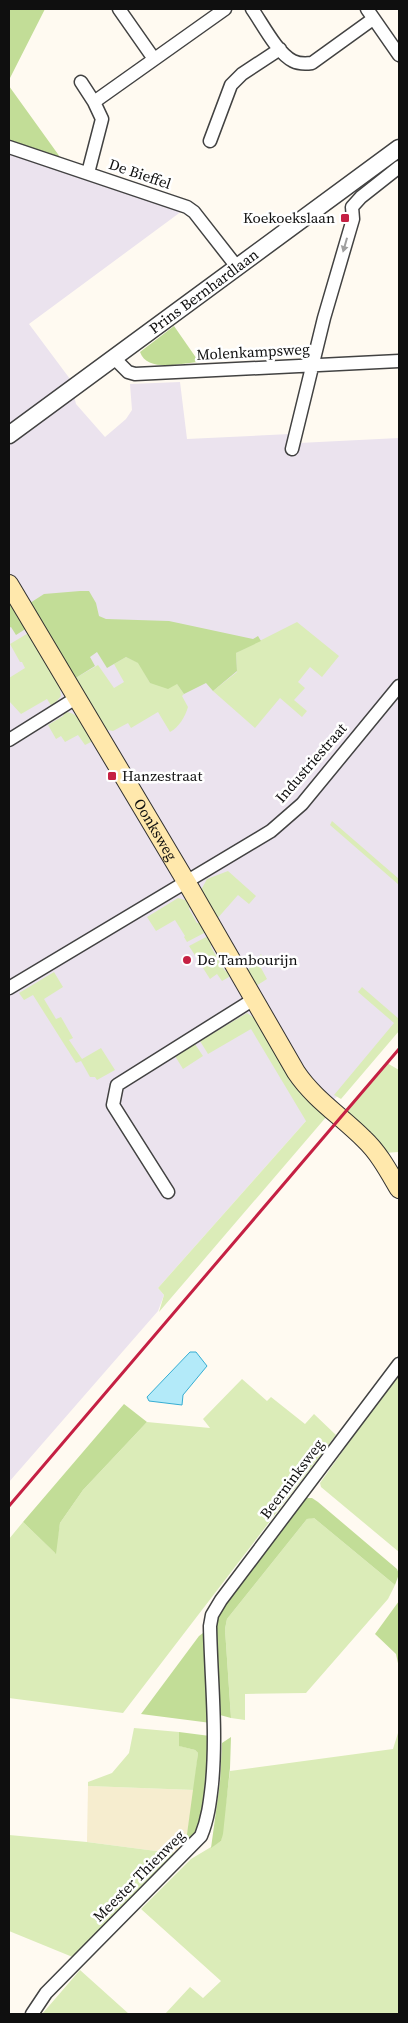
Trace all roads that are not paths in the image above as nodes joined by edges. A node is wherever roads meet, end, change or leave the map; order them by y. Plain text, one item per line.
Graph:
1 (119, 9) edge
2 (225, 9) edge
3 (252, 9) edge
4 (370, 14) edge
5 (280, 49) junction
6 (399, 55) edge
7 (154, 59) junction
8 (80, 82) dead end
9 (94, 102) junction
10 (210, 141) dead end
11 (9, 147) edge
12 (399, 148) edge
13 (399, 167) edge
14 (88, 174) junction
15 (337, 194) junction
16 (352, 207) junction
17 (237, 267) junction
18 (114, 358) junction
19 (399, 361) edge
20 (312, 365) junction
21 (9, 435) edge
22 (292, 449) dead end
23 (9, 584) edge
24 (399, 686) edge
25 (76, 698) junction
26 (9, 740) edge
27 (187, 883) junction
28 (9, 988) edge
29 (254, 999) junction
30 (399, 1189) edge
31 (168, 1192) dead end
32 (399, 1364) edge
33 (212, 1615) joint
34 (32, 2014) edge

1 - 7 street
2 - 7 street
3 - 5 street
4 - 5 street
4 - 6 street
5 - 10 street
7 - 9 street
8 - 9 street
9 - 14 street
11 - 14 street, De Bieffel
12 - 15 street, Prins Bernhardlaan
13 - 16 street
14 - 17 street, De Bieffel
15 - 16 street
15 - 17 street, Prins Bernhardlaan
16 -> 20 street
17 - 18 street, Prins Bernhardlaan
18 - 20 street, Molenkampsweg
18 - 21 street, Prins Bernhardlaan
19 - 20 street, Molenkampsweg
20 - 22 street
23 - 25 main road, Oonksweg
24 - 27 street, Industriestraat
25 - 26 street
25 - 27 main road, Oonksweg
27 - 28 street
27 - 29 main road, Oonksweg
29 - 30 main road, Oonksweg
29 - 31 street
32 - 33 street, Beerninksweg
33 - 34 street, Meester Thienweg

